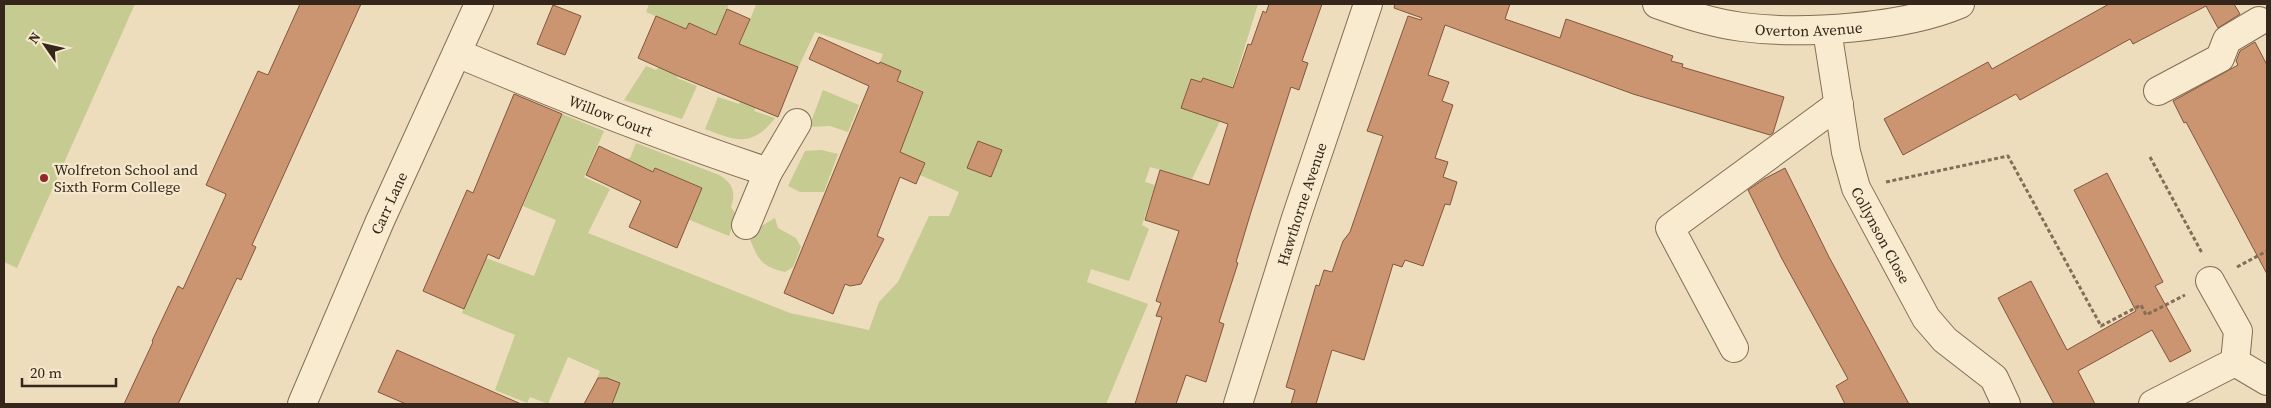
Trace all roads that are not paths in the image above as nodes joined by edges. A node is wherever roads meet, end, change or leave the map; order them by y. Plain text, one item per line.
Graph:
1 (479, 4) edge
2 (1368, 4) edge
3 (1657, 4) edge
4 (1960, 4) edge
5 (2262, 21) edge
6 (1827, 30) junction
7 (457, 53) junction
8 (2158, 91) dead end
9 (1839, 104) junction
10 (797, 124) dead end
11 (768, 172) junction
12 (746, 225) dead end
13 (2213, 280) road end
14 (1734, 348) dead end
15 (2235, 362) junction
16 (2267, 381) edge
17 (302, 404) edge
18 (1238, 404) edge
19 (2006, 404) edge
20 (2153, 404) edge

1 - 7 street, Carr Lane
2 - 18 street, Hawthorne Avenue
3 - 6 street, Overton Avenue
4 - 6 street, Overton Avenue
5 - 8 street
6 - 9 street, Collynson Close
7 - 11 street, Willow Court
7 - 17 street, Carr Lane
9 - 14 street
9 - 19 street, Collynson Close
10 - 11 street
11 - 12 street
13 - 15 street
15 - 16 street
15 - 20 street

